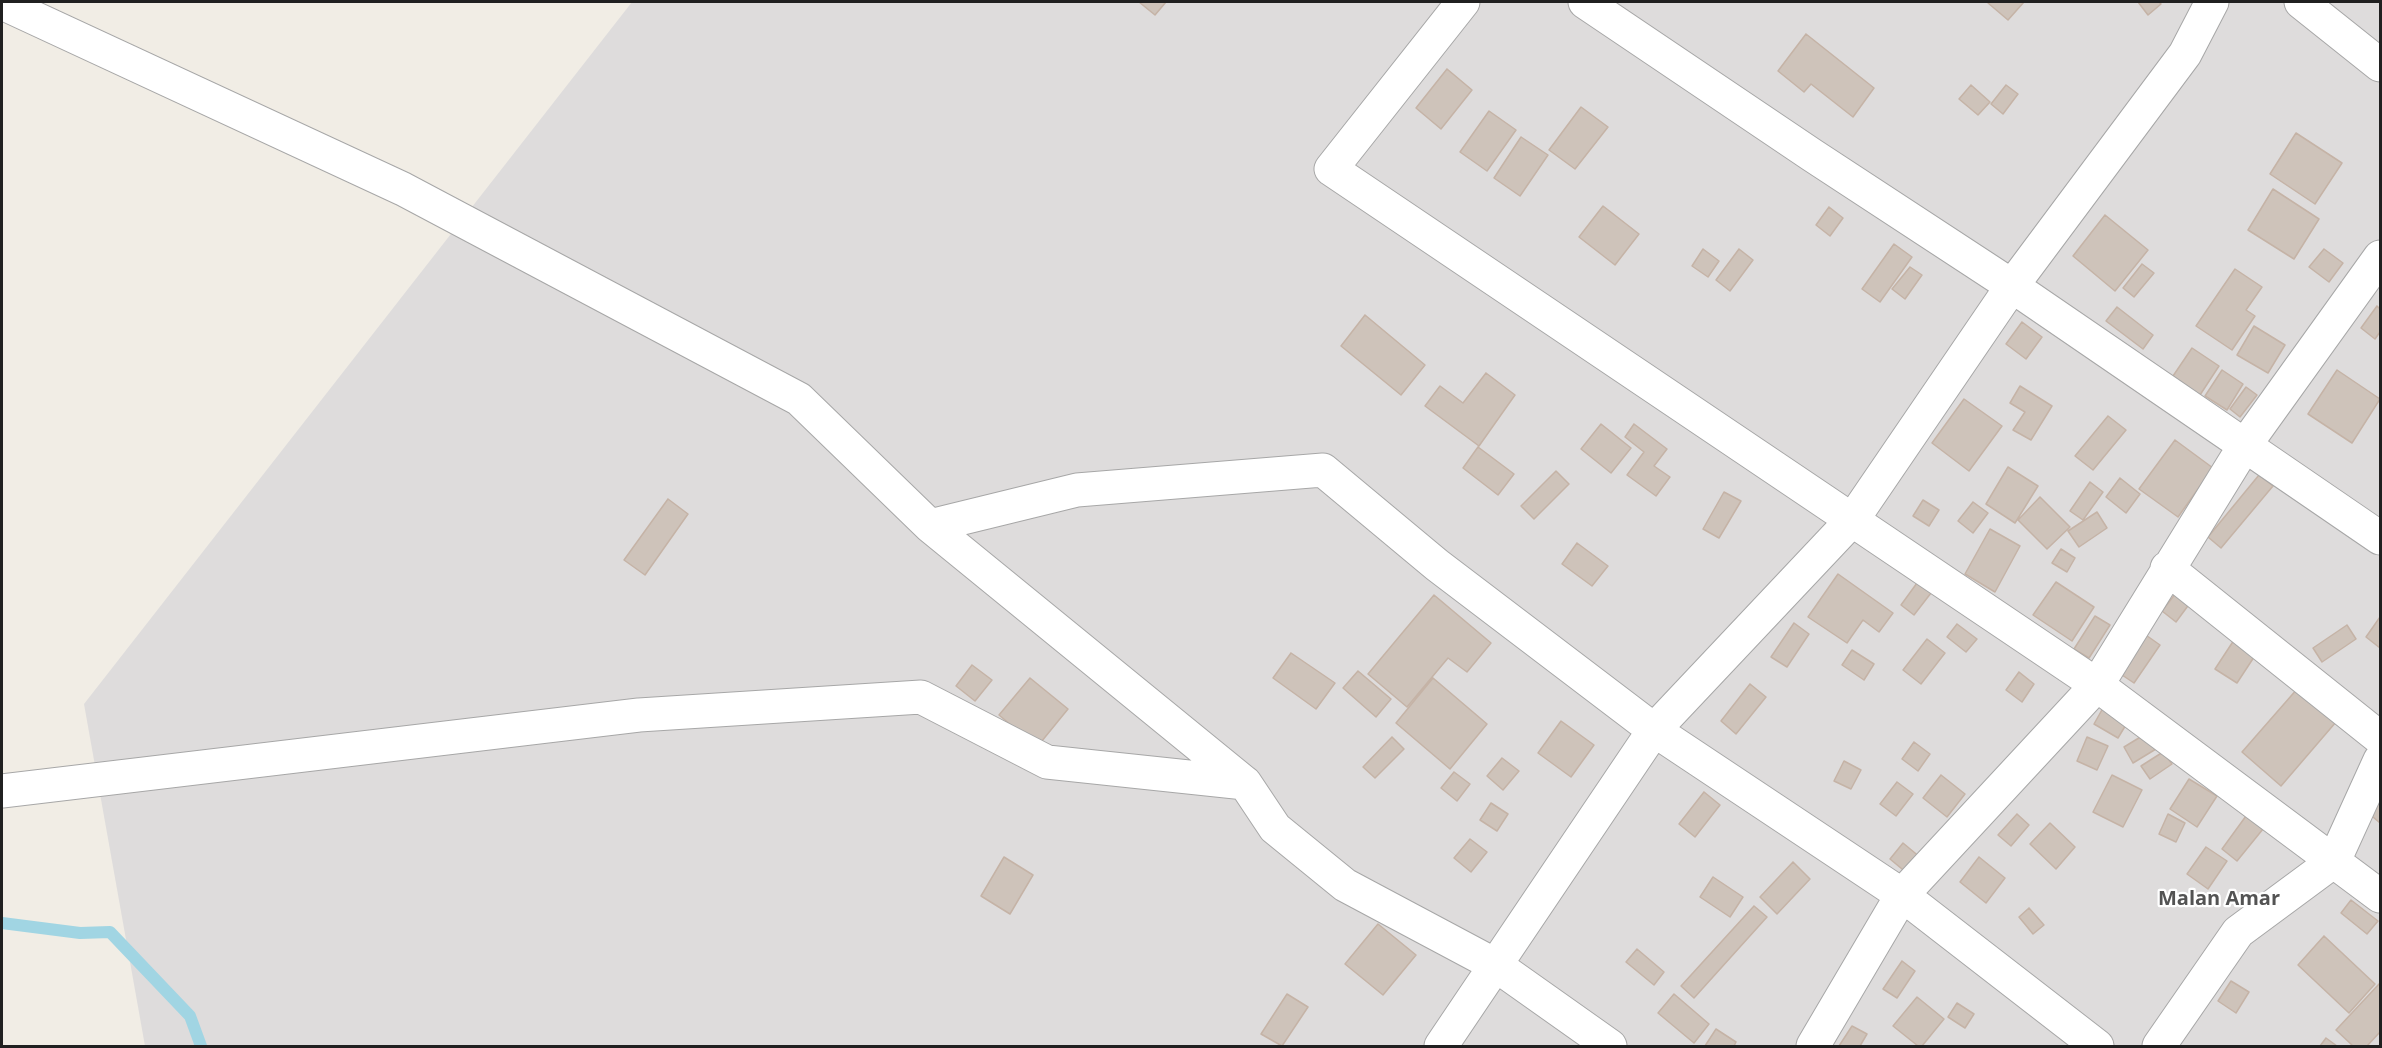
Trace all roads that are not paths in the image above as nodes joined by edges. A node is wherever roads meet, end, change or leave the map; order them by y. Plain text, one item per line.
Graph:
1 (1462, 2) edge
2 (1585, 2) edge
3 (2212, 2) edge
4 (2301, 2) edge
5 (2, 3) edge
6 (2380, 65) edge
7 (2380, 257) edge
8 (2012, 286) junction
9 (2245, 445) junction
10 (1852, 519) junction
11 (930, 526) junction
12 (2380, 538) edge
13 (2167, 568) junction
14 (2097, 685) junction
15 (1654, 730) junction
16 (2380, 738) edge
17 (2380, 760) edge
18 (1245, 783) junction
19 (2, 791) edge
20 (2334, 861) junction
21 (1902, 895) junction
22 (2380, 896) edge
23 (1497, 966) junction
24 (1440, 1047) edge
25 (1610, 1047) edge
26 (1813, 1047) edge
27 (2097, 1047) edge
28 (2159, 1047) edge

1 - 10 street
2 - 8 street
3 - 8 street
4 - 6 street
5 - 11 street
7 - 9 street
8 - 9 street
8 - 10 street
9 - 12 street
9 - 13 street
10 - 14 street
10 - 15 street
11 - 15 street
11 - 18 street
13 - 14 street
13 - 16 street
14 - 20 street
14 - 21 street
15 - 21 street
15 - 23 street
17 - 20 street
18 - 19 street
18 - 23 street
20 - 22 street
20 - 28 street
21 - 26 street
21 - 27 street
23 - 24 street
23 - 25 street

